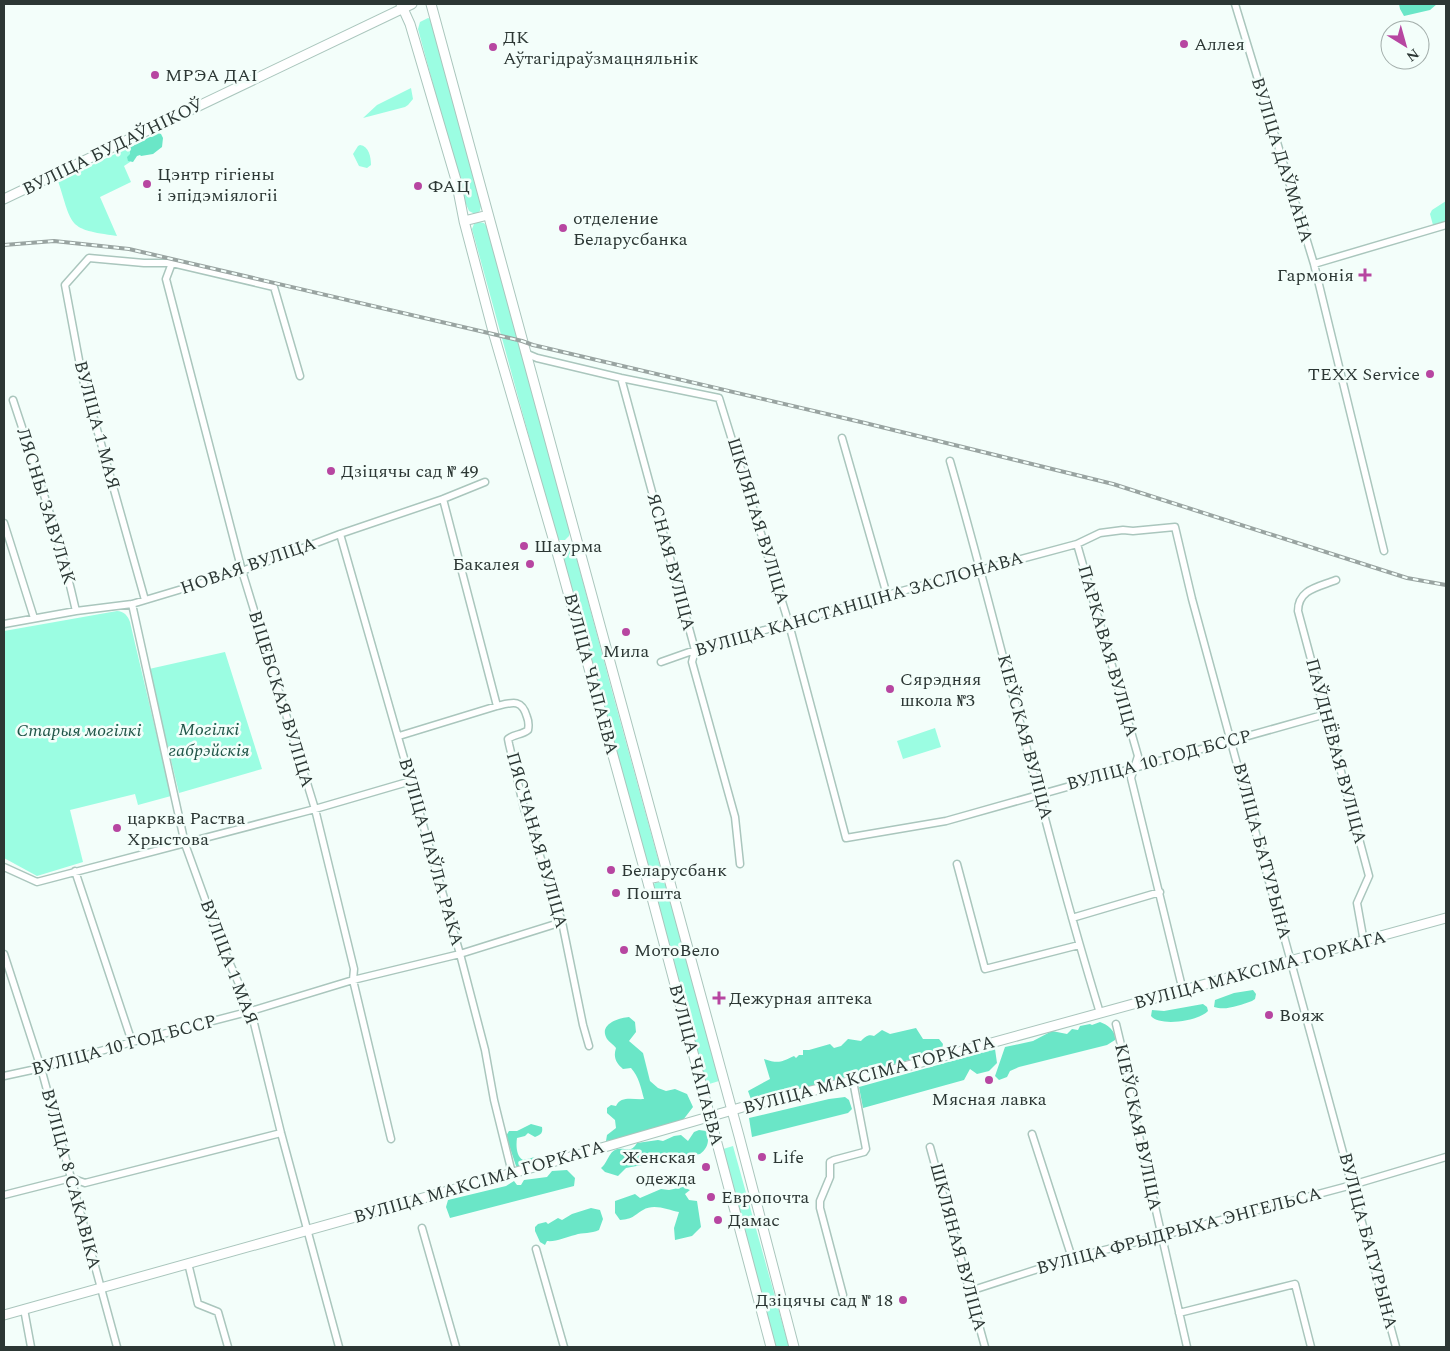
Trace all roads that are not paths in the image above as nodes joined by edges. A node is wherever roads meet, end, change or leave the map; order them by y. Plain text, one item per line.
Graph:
1 (431, 4) edge
2 (1235, 4) edge
3 (405, 5) edge
4 (4, 199) edge
5 (488, 215) junction
6 (464, 221) junction
7 (1446, 225) edge
8 (172, 263) junction
9 (1314, 264) junction
10 (525, 353) junction
11 (300, 376) dead end
12 (621, 378) junction
13 (13, 400) dead end
14 (842, 438) dead end
15 (950, 461) dead end
16 (485, 482) dead end
17 (443, 500) junction
18 (4, 523) edge
19 (1175, 527) joint
20 (340, 534) junction
21 (1077, 544) junction
22 (1384, 551) dead end
23 (981, 569) junction
24 (242, 571) junction
25 (1336, 580) dead end
26 (887, 595) junction
27 (145, 600) junction
28 (132, 604) junction
29 (76, 611) junction
30 (34, 618) junction
31 (4, 624) edge
32 (789, 624) junction
33 (694, 650) junction
34 (661, 662) dead end
35 (497, 706) junction
36 (1326, 714) junction
37 (399, 736) junction
38 (1231, 740) junction
39 (1134, 767) junction
40 (411, 781) junction
41 (1039, 794) junction
42 (315, 809) junction
43 (846, 838) joint
44 (186, 844) junction
45 (740, 864) dead end
46 (957, 864) dead end
47 (4, 867) edge
48 (75, 871) junction
49 (667, 875) junction
50 (647, 879) junction
51 (1160, 892) junction
52 (1072, 918) junction
53 (1446, 918) edge
54 (562, 922) junction
55 (1364, 942) junction
56 (1079, 945) junction
57 (4, 954) edge
58 (460, 954) junction
59 (1292, 961) junction
60 (353, 980) junction
61 (1182, 991) junction
62 (251, 1011) junction
63 (1100, 1013) junction
64 (1116, 1024) dead end
65 (132, 1042) junction
66 (589, 1046) dead end
67 (42, 1068) junction
68 (4, 1076) edge
69 (853, 1081) junction
70 (731, 1111) junction
71 (710, 1117) junction
72 (281, 1133) junction
73 (1032, 1134) dead end
74 (391, 1139) dead end
75 (930, 1147) dead end
76 (1446, 1157) edge
77 (512, 1173) junction
78 (70, 1178) junction
79 (1352, 1185) junction
80 (4, 1195) edge
81 (422, 1228) dead end
82 (308, 1230) junction
83 (1161, 1236) junction
84 (536, 1249) dead end
85 (1072, 1258) junction
86 (188, 1263) junction
87 (100, 1287) junction
88 (970, 1291) junction
89 (843, 1295) dead end
90 (24, 1309) junction
91 (1179, 1313) junction
92 (4, 1315) edge
93 (31, 1347) edge
94 (117, 1347) edge
95 (228, 1347) edge
96 (339, 1347) edge
97 (456, 1347) edge
98 (564, 1347) edge
99 (771, 1347) edge
100 (794, 1347) edge
101 (985, 1347) edge
102 (1187, 1347) edge
103 (1311, 1347) edge
104 (1396, 1347) edge

1 - 5 main road, ВУЛІЦА ЧАПАЕВА
2 - 9 street, ВУЛІЦА ДАЎМАНА
3 - 4 main road, ВУЛІЦА БУДАЎНІКОЎ
3 - 6 main road, ВУЛІЦА ЧАПАЕВА
5 - 6 main road
5 - 10 main road, ВУЛІЦА ЧАПАЕВА
6 - 50 main road, ВУЛІЦА ЧАПАЕВА
7 - 9 street
8 - 11 street
8 - 24 street, ВІЦЕБСКАЯ ВУЛІЦА
8 - 27 street, ВУЛІЦА 1 МАЯ
9 - 22 street, ВУЛІЦА ДАЎМАНА
10 - 12 street, ШКЛЯНАЯ ВУЛІЦА
10 - 49 main road, ВУЛІЦА ЧАПАЕВА
12 - 32 street, ШКЛЯНАЯ ВУЛІЦА
12 - 33 street, ЯСНАЯ ВУЛІЦА
13 - 29 street, ЛЯСНЫ ЗАВУЛАК
14 - 26 street
15 - 23 street, КІЕЎСКАЯ ВУЛІЦА
16 - 17 street, НОВАЯ ВУЛІЦА
17 - 20 street, НОВАЯ ВУЛІЦА
17 - 35 street
18 - 30 street
19 - 21 street, ВУЛІЦА КАНСТАНЦІНА ЗАСЛОНАВА
19 - 38 street, ВУЛІЦА БАТУРЫНА
20 - 24 street, НОВАЯ ВУЛІЦА
20 - 37 street, ВУЛІЦА ПАЎЛА РАКА
21 - 23 street, ВУЛІЦА КАНСТАНЦІНА ЗАСЛОНАВА
21 - 39 street, ПАРКАВАЯ ВУЛІЦА
23 - 26 street, ВУЛІЦА КАНСТАНЦІНА ЗАСЛОНАВА
23 - 41 street, КІЕЎСКАЯ ВУЛІЦА
24 - 27 street, НОВАЯ ВУЛІЦА
24 - 42 street, ВІЦЕБСКАЯ ВУЛІЦА
25 - 36 street, ПАЎДНЁВАЯ ВУЛІЦА
26 - 32 street, ВУЛІЦА КАНСТАНЦІНА ЗАСЛОНАВА
27 - 28 street, НОВАЯ ВУЛІЦА
28 - 29 street, НОВАЯ ВУЛІЦА
28 - 44 street, ВУЛІЦА 1 МАЯ
29 - 30 street, НОВАЯ ВУЛІЦА
30 - 31 street, НОВАЯ ВУЛІЦА
32 - 33 street, ВУЛІЦА КАНСТАНЦІНА ЗАСЛОНАВА
32 - 43 street, ШКЛЯНАЯ ВУЛІЦА
33 - 34 street, ВУЛІЦА КАНСТАНЦІНА ЗАСЛОНАВА
33 - 45 street, ЯСНАЯ ВУЛІЦА
35 - 37 street
35 - 54 street, ПЯСЧАНАЯ ВУЛІЦА
36 - 38 street, ВУЛІЦА 10 ГОД БССР
36 - 55 street, ПАЎДНЁВАЯ ВУЛІЦА
37 - 40 street, ВУЛІЦА ПАЎЛА РАКА
38 - 39 street, ВУЛІЦА 10 ГОД БССР
38 - 59 street, ВУЛІЦА БАТУРЫНА
39 - 41 street, ВУЛІЦА 10 ГОД БССР
39 - 51 street, ПАРКАВАЯ ВУЛІЦА
40 - 42 street
40 - 58 street, ВУЛІЦА ПАЎЛА РАКА
41 - 43 street, ВУЛІЦА 10 ГОД БССР
41 - 52 street, КІЕЎСКАЯ ВУЛІЦА
42 - 44 street
42 - 60 street, ВІЦЕБСКАЯ ВУЛІЦА
44 - 48 street
44 - 62 street, ВУЛІЦА 1 МАЯ
46 - 56 street
47 - 48 street
48 - 65 street
49 - 50 main road
49 - 70 main road, ВУЛІЦА ЧАПАЕВА
50 - 71 main road, ВУЛІЦА ЧАПАЕВА
51 - 52 street
51 - 61 street, ПАРКАВАЯ ВУЛІЦА
52 - 56 street, КІЕЎСКАЯ ВУЛІЦА
53 - 55 main road, ВУЛІЦА МАКСІМА ГОРКАГА
54 - 58 street, ВУЛІЦА 10 ГОД БССР
54 - 66 street, ПЯСЧАНАЯ ВУЛІЦА
55 - 59 main road, ВУЛІЦА МАКСІМА ГОРКАГА
56 - 63 street, КІЕЎСКАЯ ВУЛІЦА
57 - 67 street, ВУЛІЦА 8 САКАВІКА
58 - 60 street, ВУЛІЦА 10 ГОД БССР
58 - 77 street, ВУЛІЦА ПАЎЛА РАКА
59 - 61 main road, ВУЛІЦА МАКСІМА ГОРКАГА
59 - 79 street, ВУЛІЦА БАТУРЫНА
60 - 62 street, ВУЛІЦА 10 ГОД БССР
60 - 74 street, ВІЦЕБСКАЯ ВУЛІЦА
61 - 63 main road, ВУЛІЦА МАКСІМА ГОРКАГА
62 - 65 street, ВУЛІЦА 10 ГОД БССР
62 - 72 street, ВУЛІЦА 1 МАЯ
63 - 69 main road, ВУЛІЦА МАКСІМА ГОРКАГА
64 - 83 street, КІЕЎСКАЯ ВУЛІЦА
65 - 67 street, ВУЛІЦА 10 ГОД БССР
67 - 68 street, ВУЛІЦА 10 ГОД БССР
67 - 78 street, ВУЛІЦА 8 САКАВІКА
69 - 70 main road, ВУЛІЦА МАКСІМА ГОРКАГА
69 - 89 street
70 - 71 main road, ВУЛІЦА МАКСІМА ГОРКАГА
70 - 100 main road, ВУЛІЦА ЧАПАЕВА
71 - 77 main road, ВУЛІЦА МАКСІМА ГОРКАГА
71 - 99 main road, ВУЛІЦА ЧАПАЕВА
72 - 78 street
72 - 82 street, ВУЛІЦА 1 МАЯ
73 - 85 street
75 - 88 street, ШКЛЯНАЯ ВУЛІЦА
76 - 79 street, ВУЛІЦА ФРЫДРЫХА ЭНГЕЛЬСА
77 - 82 main road, ВУЛІЦА МАКСІМА ГОРКАГА
78 - 80 street
78 - 87 street, ВУЛІЦА 8 САКАВІКА
79 - 83 street, ВУЛІЦА ФРЫДРЫХА ЭНГЕЛЬСА
79 - 104 street, ВУЛІЦА БАТУРЫНА
81 - 97 street
82 - 86 main road, ВУЛІЦА МАКСІМА ГОРКАГА
82 - 96 street, ВУЛІЦА 1 МАЯ
83 - 85 street, ВУЛІЦА ФРЫДРЫХА ЭНГЕЛЬСА
83 - 91 street, КІЕЎСКАЯ ВУЛІЦА
84 - 98 street
85 - 88 street, ВУЛІЦА ФРЫДРЫХА ЭНГЕЛЬСА
86 - 87 main road, ВУЛІЦА МАКСІМА ГОРКАГА
86 - 95 street
87 - 90 main road, ВУЛІЦА МАКСІМА ГОРКАГА
87 - 94 street, ВУЛІЦА 8 САКАВІКА
88 - 101 street, ШКЛЯНАЯ ВУЛІЦА
90 - 92 main road, ВУЛІЦА МАКСІМА ГОРКАГА
90 - 93 street
91 - 102 street, КІЕЎСКАЯ ВУЛІЦА
91 - 103 street

